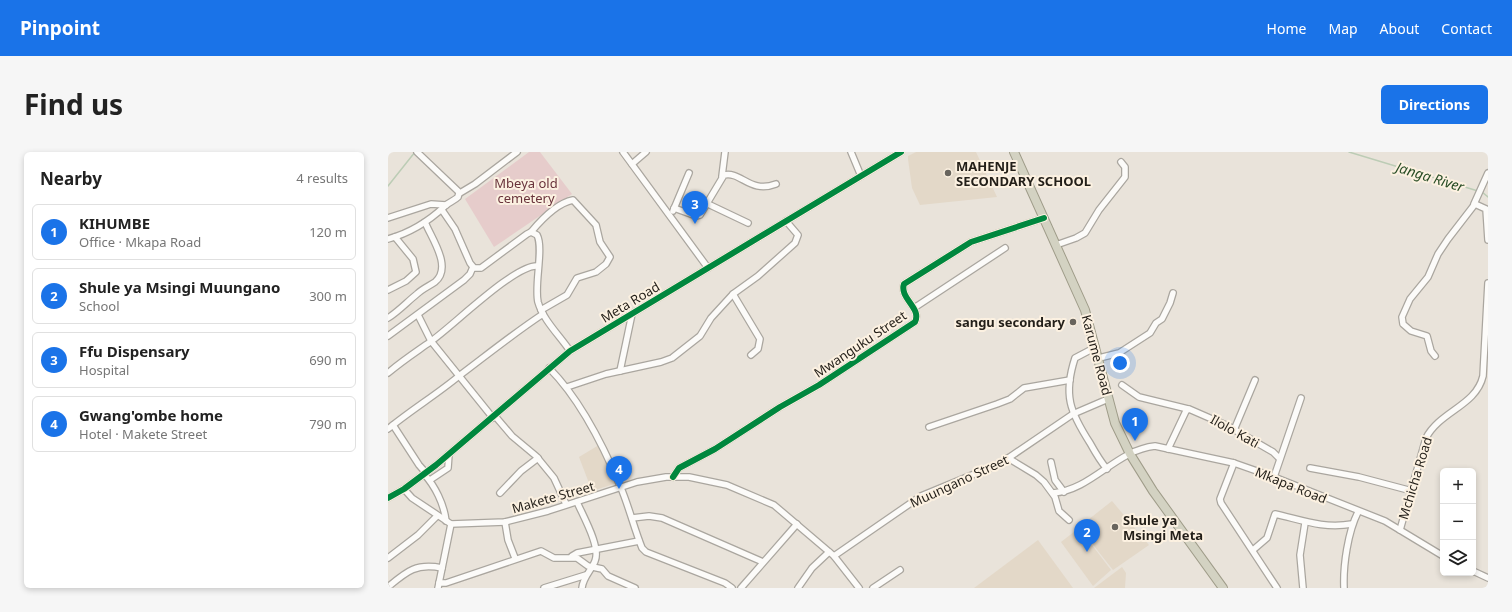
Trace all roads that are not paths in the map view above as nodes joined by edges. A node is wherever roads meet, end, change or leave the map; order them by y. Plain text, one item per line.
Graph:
1 (416, 152) edge
2 (517, 152) edge
3 (623, 152) edge
4 (646, 152) edge
5 (725, 152) edge
6 (851, 152) edge
7 (901, 152) edge
8 (1014, 152) edge
9 (1121, 162) dead end
10 (632, 164) junction
11 (689, 173) dead end
12 (1488, 173) edge
13 (722, 176) junction
14 (861, 176) junction
15 (776, 184) dead end
16 (459, 193) junction
17 (708, 204) junction
18 (1474, 204) junction
19 (446, 205) junction
20 (674, 208) junction
21 (442, 210) junction
22 (670, 216) junction
23 (388, 218) edge
24 (1044, 218) junction
25 (786, 221) junction
26 (424, 222) junction
27 (748, 223) dead end
28 (531, 232) junction
29 (395, 237) junction
30 (388, 239) edge
31 (1488, 240) edge
32 (1056, 245) junction
33 (1005, 248) dead end
34 (537, 266) junction
35 (473, 267) junction
36 (708, 268) junction
37 (1488, 283) edge
38 (388, 290) edge
39 (733, 294) junction
40 (1173, 294) dead end
41 (914, 308) junction
42 (542, 312) junction
43 (632, 314) junction
44 (418, 315) junction
45 (388, 318) edge
46 (388, 336) edge
47 (431, 341) junction
48 (1096, 347) junction
49 (570, 351) junction
50 (751, 355) dead end
51 (1435, 356) dead end
52 (1099, 358) junction
53 (549, 368) junction
54 (620, 371) junction
55 (388, 373) edge
56 (460, 376) junction
57 (1485, 377) edge
58 (1070, 380) junction
59 (1255, 380) dead end
60 (1122, 385) dead end
61 (567, 387) junction
62 (1300, 398) dead end
63 (1108, 399) junction
64 (1188, 409) junction
65 (1073, 414) junction
66 (494, 417) junction
67 (390, 427) edge
68 (929, 427) dead end
69 (1234, 430) junction
70 (1168, 449) junction
71 (449, 454) junction
72 (1130, 454) junction
73 (538, 458) junction
74 (1008, 458) junction
75 (1279, 458) junction
76 (1051, 462) dead end
77 (1234, 463) junction
78 (1310, 468) dead end
79 (1106, 469) junction
80 (425, 473) junction
81 (1274, 477) junction
82 (673, 478) junction
83 (430, 480) junction
84 (404, 488) junction
85 (621, 488) junction
86 (1412, 491) junction
87 (1064, 492) junction
88 (500, 493) dead end
89 (1053, 493) junction
90 (388, 498) edge
91 (577, 502) junction
92 (566, 504) junction
93 (1358, 512) junction
94 (437, 516) junction
95 (632, 518) junction
96 (1069, 520) dead end
97 (448, 522) junction
98 (505, 522) junction
99 (1305, 522) junction
100 (797, 524) junction
101 (1352, 524) junction
102 (1400, 530) junction
103 (639, 541) junction
104 (596, 550) junction
105 (1253, 550) junction
106 (832, 554) junction
107 (1440, 554) edge
108 (572, 556) junction
109 (388, 558) edge
110 (515, 558) junction
111 (763, 562) junction
112 (592, 567) junction
113 (442, 568) junction
114 (900, 570) dead end
115 (1476, 572) edge
116 (586, 575) junction
117 (1488, 578) edge
118 (438, 586) edge
119 (388, 587) edge
120 (544, 588) edge
121 (582, 588) edge
122 (635, 588) edge
123 (732, 588) edge
124 (741, 588) edge
125 (798, 588) edge
126 (859, 588) edge
127 (873, 588) edge
128 (1224, 588) edge
129 (1277, 588) edge
130 (1303, 588) edge
131 (1344, 588) edge

1 - 16 street
2 - 16 street
3 - 10 street
4 - 10 street
5 - 13 street
6 - 14 street
7 - 14 street, Meta Road
8 - 24 highway, Karume Road
9 - 32 street
10 - 22 street
11 - 20 street
12 - 18 street
13 - 15 street
13 - 17 street
14 - 25 street, Meta Road
16 - 19 street
17 - 20 street
17 - 27 street
18 - 31 street
18 - 51 street
19 - 21 street
19 - 23 street
20 - 22 street
21 - 26 street
21 - 35 street
22 - 36 street
24 - 32 highway, Karume Road
24 - 41 street, Mwanguku Street
25 - 36 street, Meta Road
25 - 39 street
26 - 29 street
26 - 45 street
28 - 34 street
28 - 35 street
28 - 42 street
29 - 30 street
29 - 38 street
32 - 48 highway, Karume Road
33 - 41 street
34 - 42 street
34 - 47 street
35 - 44 street
36 - 43 street, Meta Road
37 - 57 street, Mchicha Road
39 - 50 street
39 - 54 street
40 - 52 street
41 - 82 street, Mwanguku Street
42 - 49 street
42 - 56 street
43 - 49 street, Meta Road
43 - 54 street
44 - 46 street
44 - 47 street
47 - 55 street
47 - 56 street
48 - 52 highway, Karume Road
48 - 58 street
49 - 53 street, Meta Road
52 - 63 highway, Karume Road
53 - 61 street
53 - 66 street, Meta Road
54 - 61 street
56 - 66 street
56 - 67 street
57 - 86 street, Mchicha Road
58 - 65 street
58 - 68 street
59 - 69 street
60 - 64 street, Ilolo Kati
61 - 85 street
62 - 75 street
63 - 65 street, Muungano Street
63 - 72 highway, Karume Road
64 - 69 street, Ilolo Kati
64 - 70 street
65 - 74 street, Muungano Street
65 - 79 street
66 - 71 street, Meta Road
66 - 73 street
67 - 80 street
69 - 75 street, Ilolo Kati
70 - 72 street, Mkapa Road
70 - 77 street, Mkapa Road
71 - 80 street, Meta Road
71 - 83 street
72 - 79 street, Mkapa Road
72 - 128 highway, Karume Road
73 - 88 street
73 - 92 street
74 - 89 street
74 - 106 street, Muungano Street
75 - 81 street
76 - 87 street
77 - 81 street, Mkapa Road
77 - 105 street
78 - 86 street
79 - 87 street, Mkapa Road
80 - 83 street
80 - 84 street, Meta Road
81 - 93 street, Mkapa Road
82 - 85 street, Makete Street
82 - 100 street, Makete Street
83 - 97 street
84 - 90 street, Meta Road
84 - 94 street
85 - 91 street, Makete Street
85 - 95 street
86 - 102 street, Mchicha Road
87 - 89 street, Mkapa Road
89 - 96 street
91 - 92 street, Makete Street
91 - 104 street
92 - 98 street, Makete Street
93 - 101 street
93 - 102 street, Mkapa Road
94 - 97 street
94 - 109 street
95 - 103 street
95 - 111 street
97 - 98 street, Makete Street
97 - 113 street
98 - 110 street
99 - 101 street
99 - 105 street
99 - 130 street
100 - 106 street, Makete Street
100 - 111 street
101 - 131 street
102 - 107 street, Mkapa Road
103 - 104 street
103 - 123 street
104 - 108 street
104 - 112 street
105 - 129 street
106 - 125 street, Muungano Street
106 - 126 street, Makete Street
108 - 110 street
108 - 112 street
110 - 118 street
111 - 124 street
112 - 116 street
112 - 122 street
113 - 118 street
113 - 119 street
114 - 127 street
115 - 117 street
116 - 120 street
116 - 121 street

